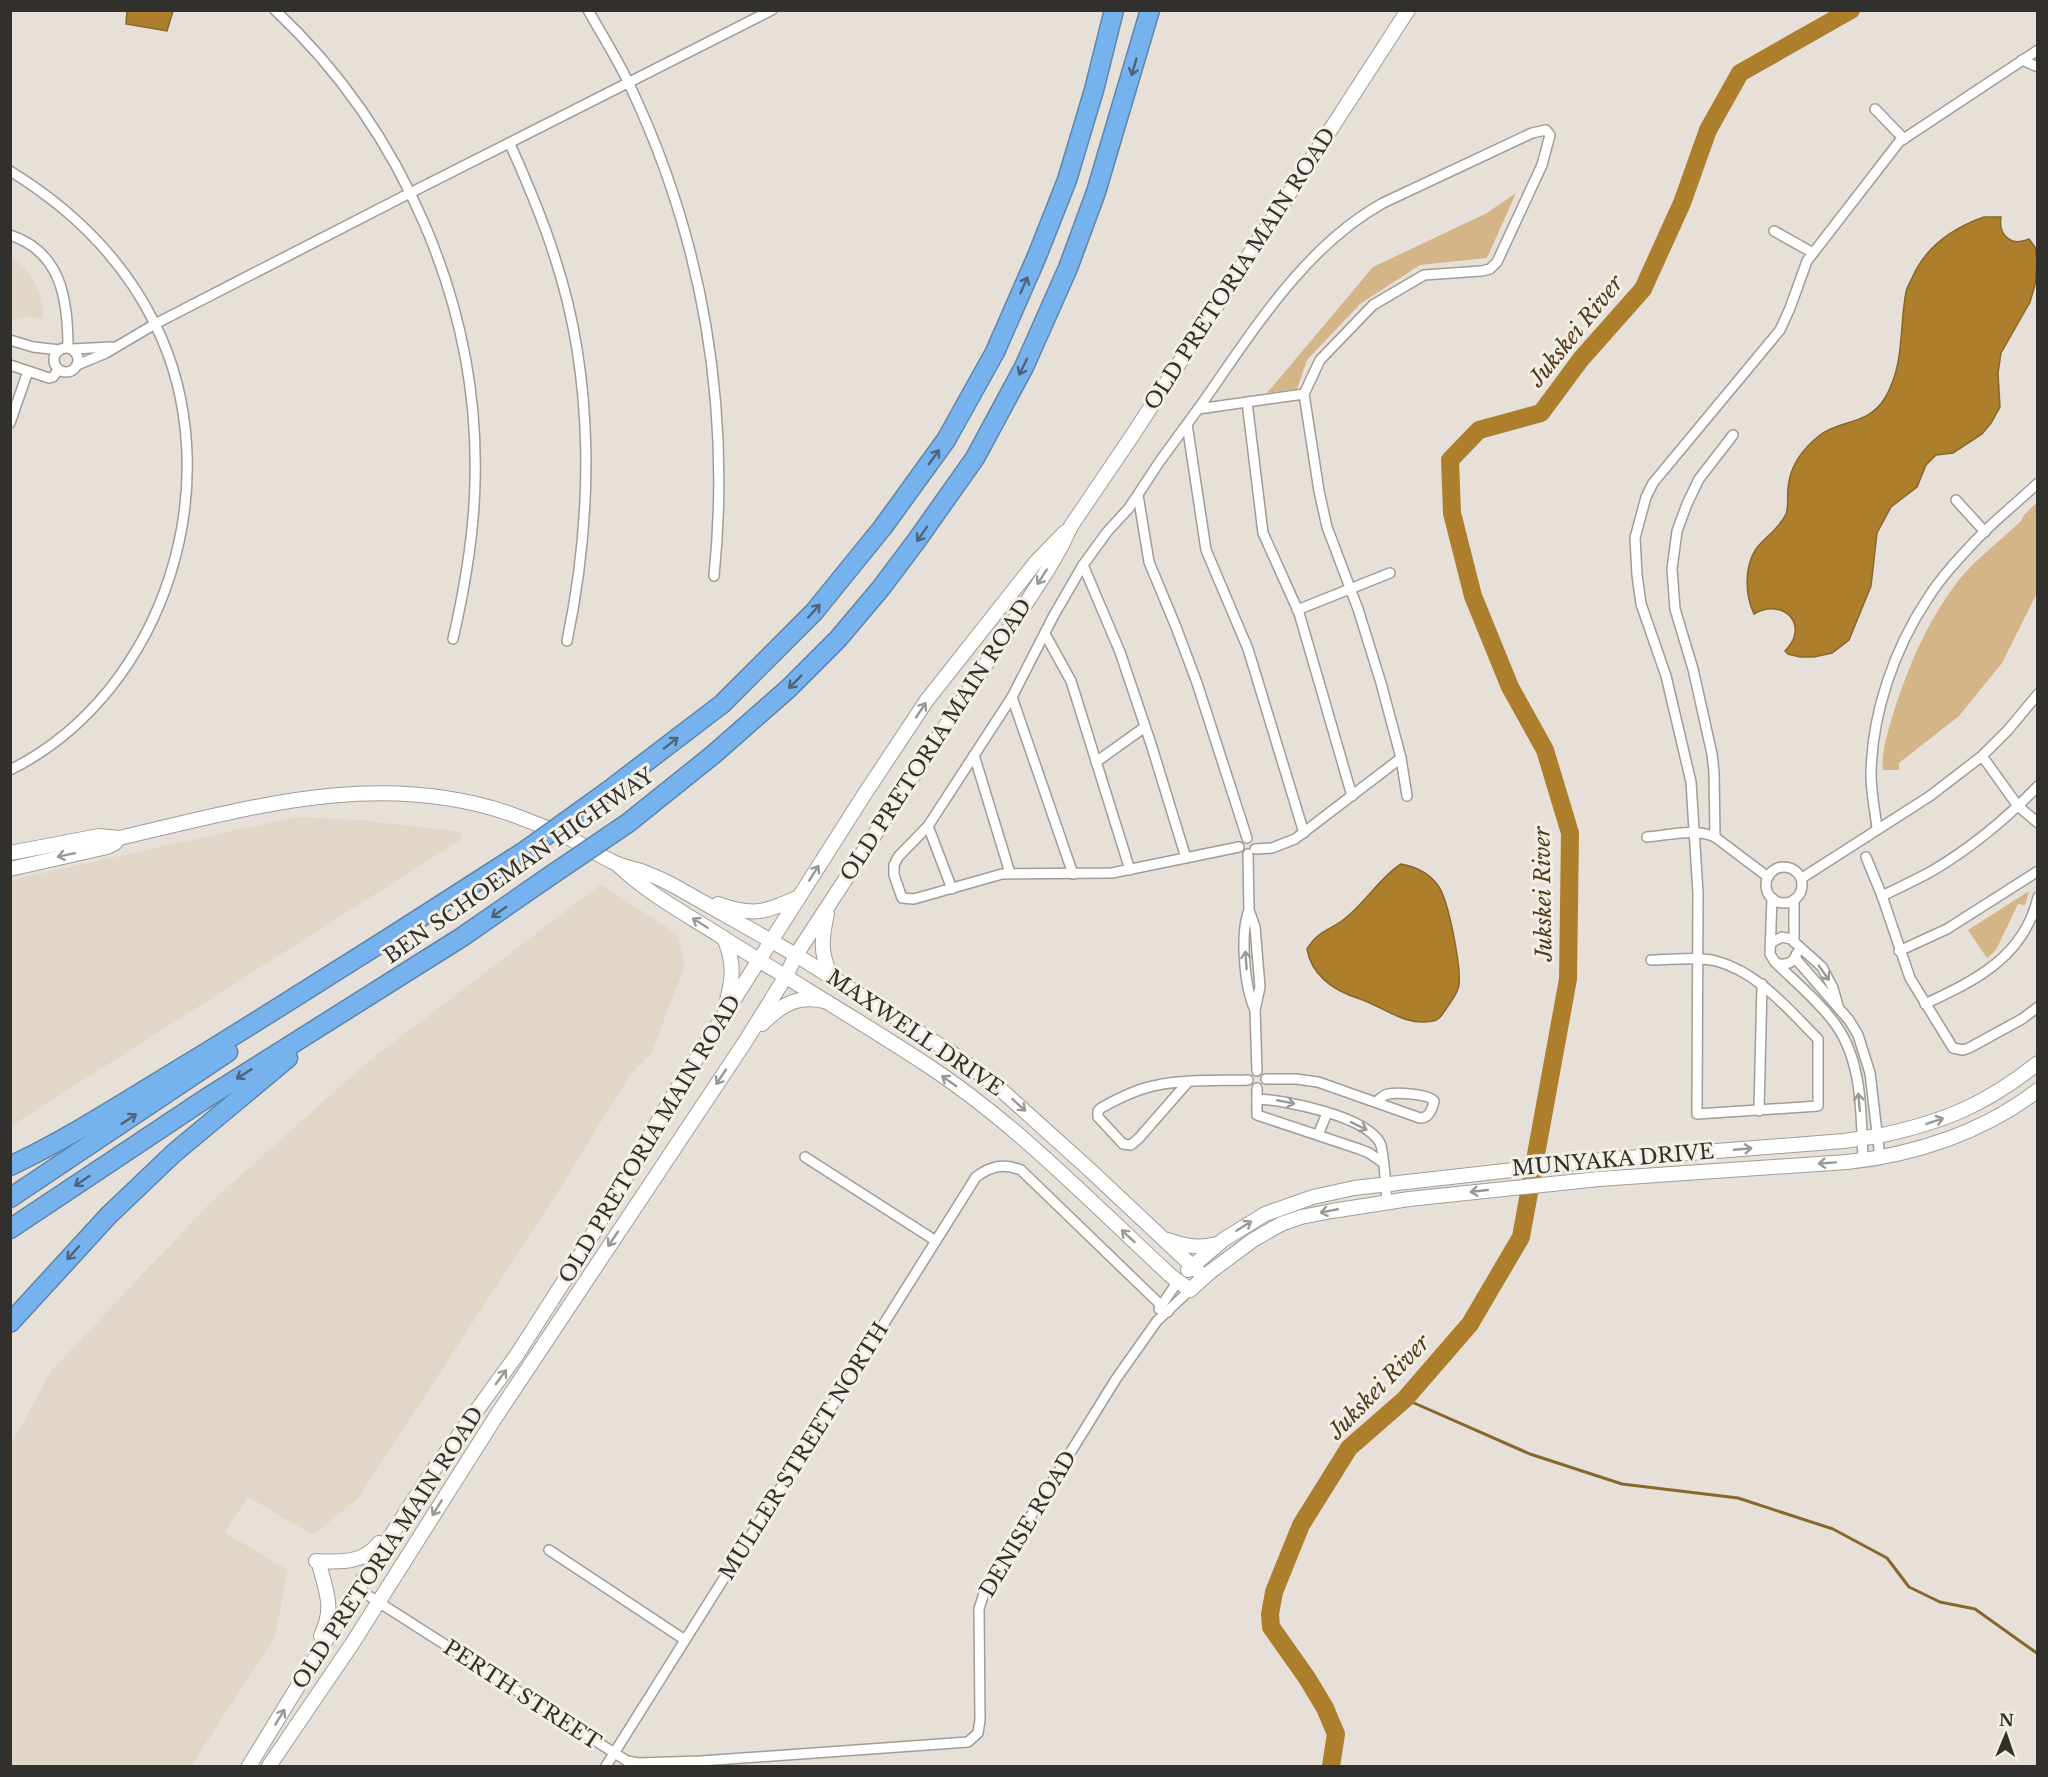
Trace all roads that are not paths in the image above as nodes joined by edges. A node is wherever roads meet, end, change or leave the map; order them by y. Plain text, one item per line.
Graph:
1 (275, 10) edge
2 (588, 10) edge
3 (772, 10) edge
4 (1114, 10) edge
5 (1150, 10) edge
6 (1408, 10) edge
7 (2037, 50) edge
8 (2022, 60) junction
9 (2037, 67) edge
10 (629, 84) junction
11 (1875, 109) dead end
12 (1904, 139) junction
13 (510, 144) junction
14 (10, 171) edge
15 (410, 193) junction
16 (1774, 231) dead end
17 (10, 235) edge
18 (1813, 253) junction
19 (155, 324) junction
20 (10, 340) edge
21 (33, 347) junction
22 (115, 347) junction
23 (66, 349) junction
24 (54, 360) junction
25 (10, 365) edge
26 (77, 365) junction
27 (58, 370) junction
28 (28, 371) junction
29 (1304, 393) junction
30 (1247, 402) junction
31 (1198, 409) junction
32 (10, 423) edge
33 (1187, 424) junction
34 (1733, 435) dead end
35 (2037, 483) edge
36 (1138, 495) junction
37 (1956, 500) dead end
38 (1071, 526) junction
39 (1984, 532) junction
40 (1083, 565) junction
41 (1390, 573) dead end
42 (714, 576) dead end
43 (1350, 589) junction
44 (1297, 610) junction
45 (1045, 634) junction
46 (453, 639) dead end
47 (567, 640) dead end
48 (2037, 694) edge
49 (1012, 697) junction
50 (1145, 728) junction
51 (974, 755) junction
52 (1982, 756) junction
53 (1401, 758) junction
54 (1096, 762) junction
55 (10, 770) edge
56 (2037, 786) edge
57 (1352, 796) junction
58 (1407, 796) dead end
59 (2018, 806) junction
60 (2037, 823) edge
61 (928, 826) junction
62 (1877, 828) junction
63 (1304, 833) junction
64 (1693, 833) junction
65 (1647, 837) dead end
66 (1715, 837) junction
67 (119, 838) junction
68 (1247, 838) junction
69 (1239, 847) junction
70 (1251, 852) junction
71 (10, 853) edge
72 (1866, 857) dead end
73 (1186, 858) junction
74 (617, 864) junction
75 (10, 869) edge
76 (1130, 870) junction
77 (2037, 871) edge
78 (1010, 873) junction
79 (1073, 874) junction
80 (1768, 878) junction
81 (1802, 878) junction
82 (952, 888) junction
83 (685, 892) junction
84 (1882, 896) junction
85 (799, 897) junction
86 (2037, 897) edge
87 (1772, 898) junction
88 (1794, 900) junction
89 (828, 906) junction
90 (1250, 910) junction
91 (724, 938) junction
92 (771, 942) junction
93 (1771, 944) junction
94 (1795, 944) junction
95 (1899, 951) junction
96 (796, 955) junction
97 (1795, 958) junction
98 (1699, 959) junction
99 (1651, 960) dead end
100 (759, 961) junction
101 (1775, 962) junction
102 (349, 965) junction
103 (786, 976) junction
104 (835, 979) junction
105 (1762, 984) junction
106 (365, 998) junction
107 (829, 1002) junction
108 (1925, 1004) junction
109 (2037, 1007) edge
110 (1839, 1008) junction
111 (1255, 1010) junction
112 (724, 1016) junction
113 (744, 1042) junction
114 (2037, 1063) edge
115 (1257, 1071) junction
116 (1266, 1079) junction
117 (1248, 1080) junction
118 (1188, 1082) junction
119 (1257, 1088) junction
120 (2037, 1090) edge
121 (1257, 1099) junction
122 (1376, 1102) junction
123 (1759, 1111) junction
124 (1327, 1113) junction
125 (1318, 1136) junction
126 (1878, 1136) junction
127 (1862, 1139) junction
128 (805, 1157) dead end
129 (1880, 1158) junction
130 (1863, 1160) junction
131 (1382, 1162) junction
132 (10, 1166) edge
133 (1385, 1184) junction
134 (10, 1198) edge
135 (1387, 1203) junction
136 (10, 1229) edge
137 (1161, 1237) junction
138 (936, 1241) junction
139 (1219, 1244) junction
140 (1192, 1266) junction
141 (1204, 1277) junction
142 (1178, 1281) junction
143 (1190, 1290) junction
144 (38, 1293) junction
145 (1164, 1309) junction
146 (10, 1323) edge
147 (10, 1336) edge
148 (421, 1490) junction
149 (549, 1550) dead end
150 (358, 1589) junction
151 (378, 1602) junction
152 (685, 1640) junction
153 (295, 1692) junction
154 (962, 1743) joint
155 (614, 1754) junction
156 (701, 1764) edge
157 (249, 1767) edge
158 (269, 1767) edge
159 (606, 1767) edge

1 - 15 street
2 - 10 street
3 - 10 street
102 -> 4 highway, BEN SCHOEMAN HIGHWAY, bridge
5 -> 106 highway, BEN SCHOEMAN HIGHWAY, bridge
6 - 38 main road, OLD PRETORIA MAIN ROAD
7 - 8 street
8 - 9 street
8 - 12 street
10 - 13 street
10 - 42 street
11 - 12 street
12 - 18 street
13 - 15 street
13 - 47 street
14 - 19 street
15 - 19 street
15 - 46 street
16 - 18 street
17 - 23 street
18 - 64 street
19 - 22 street
19 - 55 street
20 - 21 street
21 - 23 street
21 - 24 street
22 - 23 street
22 - 26 street
23 - 24 street
23 - 26 street
24 - 27 street
25 - 28 street
26 - 27 street
27 - 28 street
28 - 32 street
29 - 30 street
29 - 31 street
29 - 43 street
30 - 31 street
30 - 44 street
31 - 33 street
33 - 36 street
33 - 63 street
34 - 66 street
35 - 39 street
36 - 40 street
36 - 68 street
37 - 39 street
85 -> 38 main road, OLD PRETORIA MAIN ROAD
38 -> 89 main road, OLD PRETORIA MAIN ROAD
39 - 62 street
40 - 45 street
40 - 50 street
41 - 43 street
43 - 44 street
43 - 53 street
44 - 57 street
45 - 49 street
45 - 54 street
48 - 52 street
49 - 51 street
49 - 79 street
50 - 54 street
50 - 73 street
51 - 61 street
51 - 78 street
52 - 59 street
52 - 62 street
53 - 57 street
53 - 58 street
54 - 76 street
56 - 59 street
57 - 63 street
59 - 60 street
59 - 84 street
61 - 82 street
61 - 82 street
62 - 81 street
63 - 70 street
64 - 65 street
64 - 66 street
64 - 98 street
66 - 80 street
67 - 71 main road, MAXWELL DRIVE
67 - 74 main road, MAXWELL DRIVE
67 -> 75 main road, MAXWELL DRIVE
68 - 69 street
68 - 70 street
69 - 70 street
69 - 73 street
70 - 90 street
72 - 84 street
73 - 76 street
74 - 83 main road, MAXWELL DRIVE
91 -> 74 main road, MAXWELL DRIVE
76 - 79 street
77 - 95 street
78 - 79 street
78 - 82 street
80 - 81 street
80 - 87 street
81 - 88 street
83 - 85 main road
83 - 92 main road, MAXWELL DRIVE
84 - 95 street
85 - 92 main road, OLD PRETORIA MAIN ROAD
86 - 108 street
87 - 88 street
87 - 93 street
88 - 94 street
89 - 96 main road, OLD PRETORIA MAIN ROAD
89 - 104 main road
90 - 111 street
111 -> 90 street
91 - 100 main road, MAXWELL DRIVE
91 - 112 main road
92 - 96 main road, MAXWELL DRIVE
92 - 100 main road, OLD PRETORIA MAIN ROAD
93 - 94 street
93 - 101 street
94 - 97 street
94 -> 110 street
95 - 108 street
96 - 103 main road, OLD PRETORIA MAIN ROAD
96 - 104 main road, MAXWELL DRIVE
97 - 101 street
97 - 110 street
98 - 99 street
98 - 105 street
98 - 123 street
100 - 103 main road, MAXWELL DRIVE
100 - 112 main road, OLD PRETORIA MAIN ROAD
127 -> 101 street
102 - 132 highway
134 -> 102 highway
103 - 107 main road, MAXWELL DRIVE
103 - 113 main road, OLD PRETORIA MAIN ROAD
104 -> 137 main road, MAXWELL DRIVE
105 - 123 street
105 - 123 street
106 -> 136 highway
106 -> 144 highway
107 - 113 main road
142 -> 107 main road, MAXWELL DRIVE
108 - 109 street
110 - 126 street
111 - 115 street
148 -> 112 main road, OLD PRETORIA MAIN ROAD
113 -> 151 main road, OLD PRETORIA MAIN ROAD
126 -> 114 main road, MUNYAKA DRIVE
115 - 116 street
115 - 117 street
116 - 119 street
116 - 122 street
117 - 118 street
117 - 119 street
118 - 118 street
119 - 121 street
120 - 129 main road, MUNYAKA DRIVE
121 -> 124 street
121 - 125 street
122 - 122 street
124 - 125 street
124 -> 131 street
125 - 131 street
126 - 127 main road, MUNYAKA DRIVE
126 - 129 street
127 - 130 street
133 -> 127 main road, MUNYAKA DRIVE
128 - 138 street
129 - 130 main road, MUNYAKA DRIVE
130 -> 135 main road, MUNYAKA DRIVE
131 - 133 street
133 - 135 street
139 -> 133 main road, MUNYAKA DRIVE
135 -> 141 main road, MUNYAKA DRIVE
137 - 139 main road
137 - 140 main road, MAXWELL DRIVE
138 - 145 street, MULLER STREET NORTH
138 - 152 street, MULLER STREET NORTH
139 - 140 main road, MUNYAKA DRIVE
140 - 141 main road, MAXWELL DRIVE
140 - 142 main road, MUNYAKA DRIVE
141 - 143 main road, MUNYAKA DRIVE
142 - 143 main road, MAXWELL DRIVE
142 - 145 street, DENISE ROAD
143 - 145 street
144 - 146 highway
144 - 147 highway
145 - 154 street, DENISE ROAD
148 - 150 main road, OLD PRETORIA MAIN ROAD
148 - 153 main road
149 - 152 street
150 - 151 street, PERTH STREET
150 - 153 main road, OLD PRETORIA MAIN ROAD
151 - 155 street, PERTH STREET
151 - 158 main road, OLD PRETORIA MAIN ROAD
152 - 155 street, MULLER STREET NORTH
157 -> 153 main road, OLD PRETORIA MAIN ROAD
154 - 156 street, PERTH STREET
155 - 156 street, PERTH STREET
155 - 159 street, MULLER STREET NORTH

